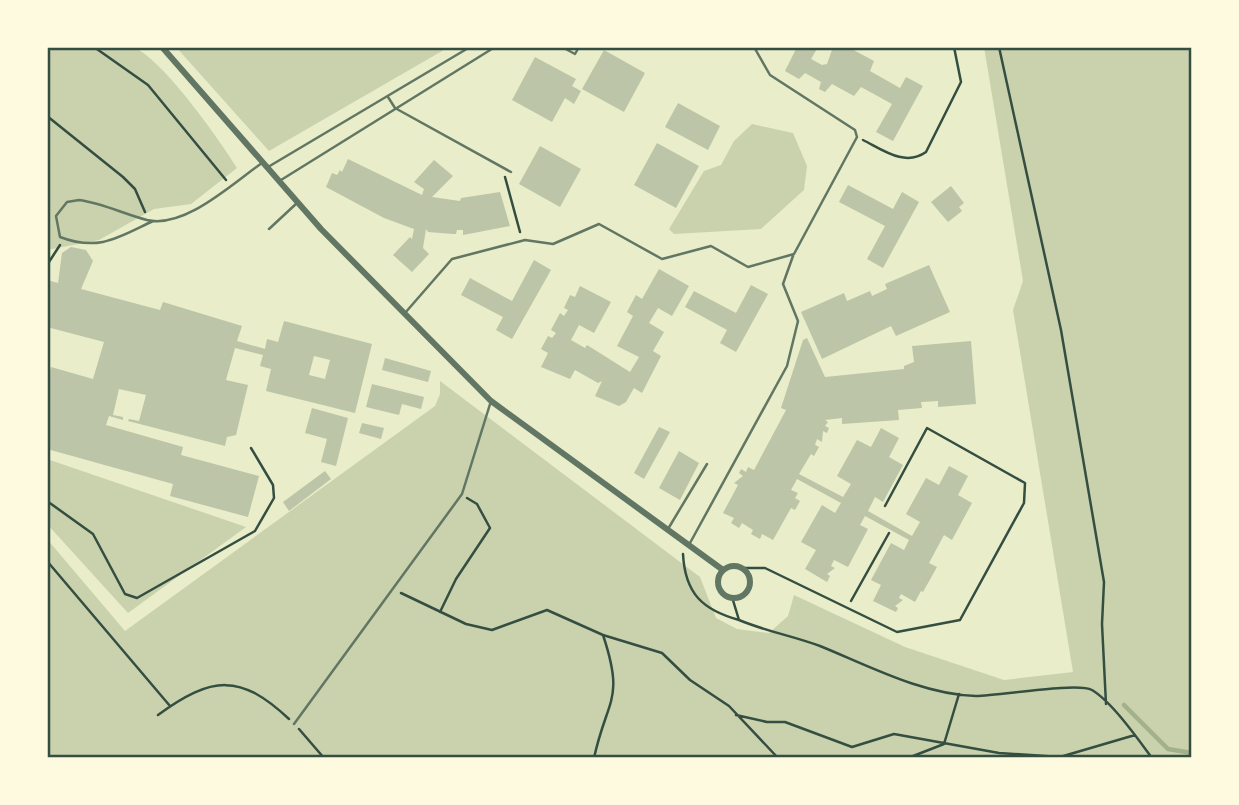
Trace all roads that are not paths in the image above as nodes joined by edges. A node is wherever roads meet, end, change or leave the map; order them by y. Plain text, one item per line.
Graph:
1 (162, 47) edge
2 (470, 47) edge
3 (495, 47) edge
4 (562, 47) edge
5 (579, 47) edge
6 (754, 47) edge
7 (388, 97) junction
8 (395, 108) junction
9 (264, 165) junction
10 (511, 172) dead end
11 (278, 181) junction
12 (297, 203) junction
13 (153, 221) junction
14 (269, 229) dead end
15 (794, 254) junction
16 (403, 315) junction
17 (491, 401) junction
18 (707, 464) dead end
19 (667, 531) junction
20 (688, 546) junction
21 (723, 570) junction
22 (294, 724) road end

1 - 9 street
2 - 7 lane
3 - 8 lane
4 - 5 lane
6 - 15 lane
7 - 8 lane
7 - 9 lane
8 - 10 lane
8 - 11 lane
9 - 11 street
9 - 13 lane
11 - 12 street
12 - 14 lane
12 - 16 street
13 - 13 lane
15 - 16 lane
15 - 20 lane
16 - 17 street
17 - 19 street
17 - 22 lane
18 - 19 lane
19 - 20 street
20 - 21 street
21 - 21 street

